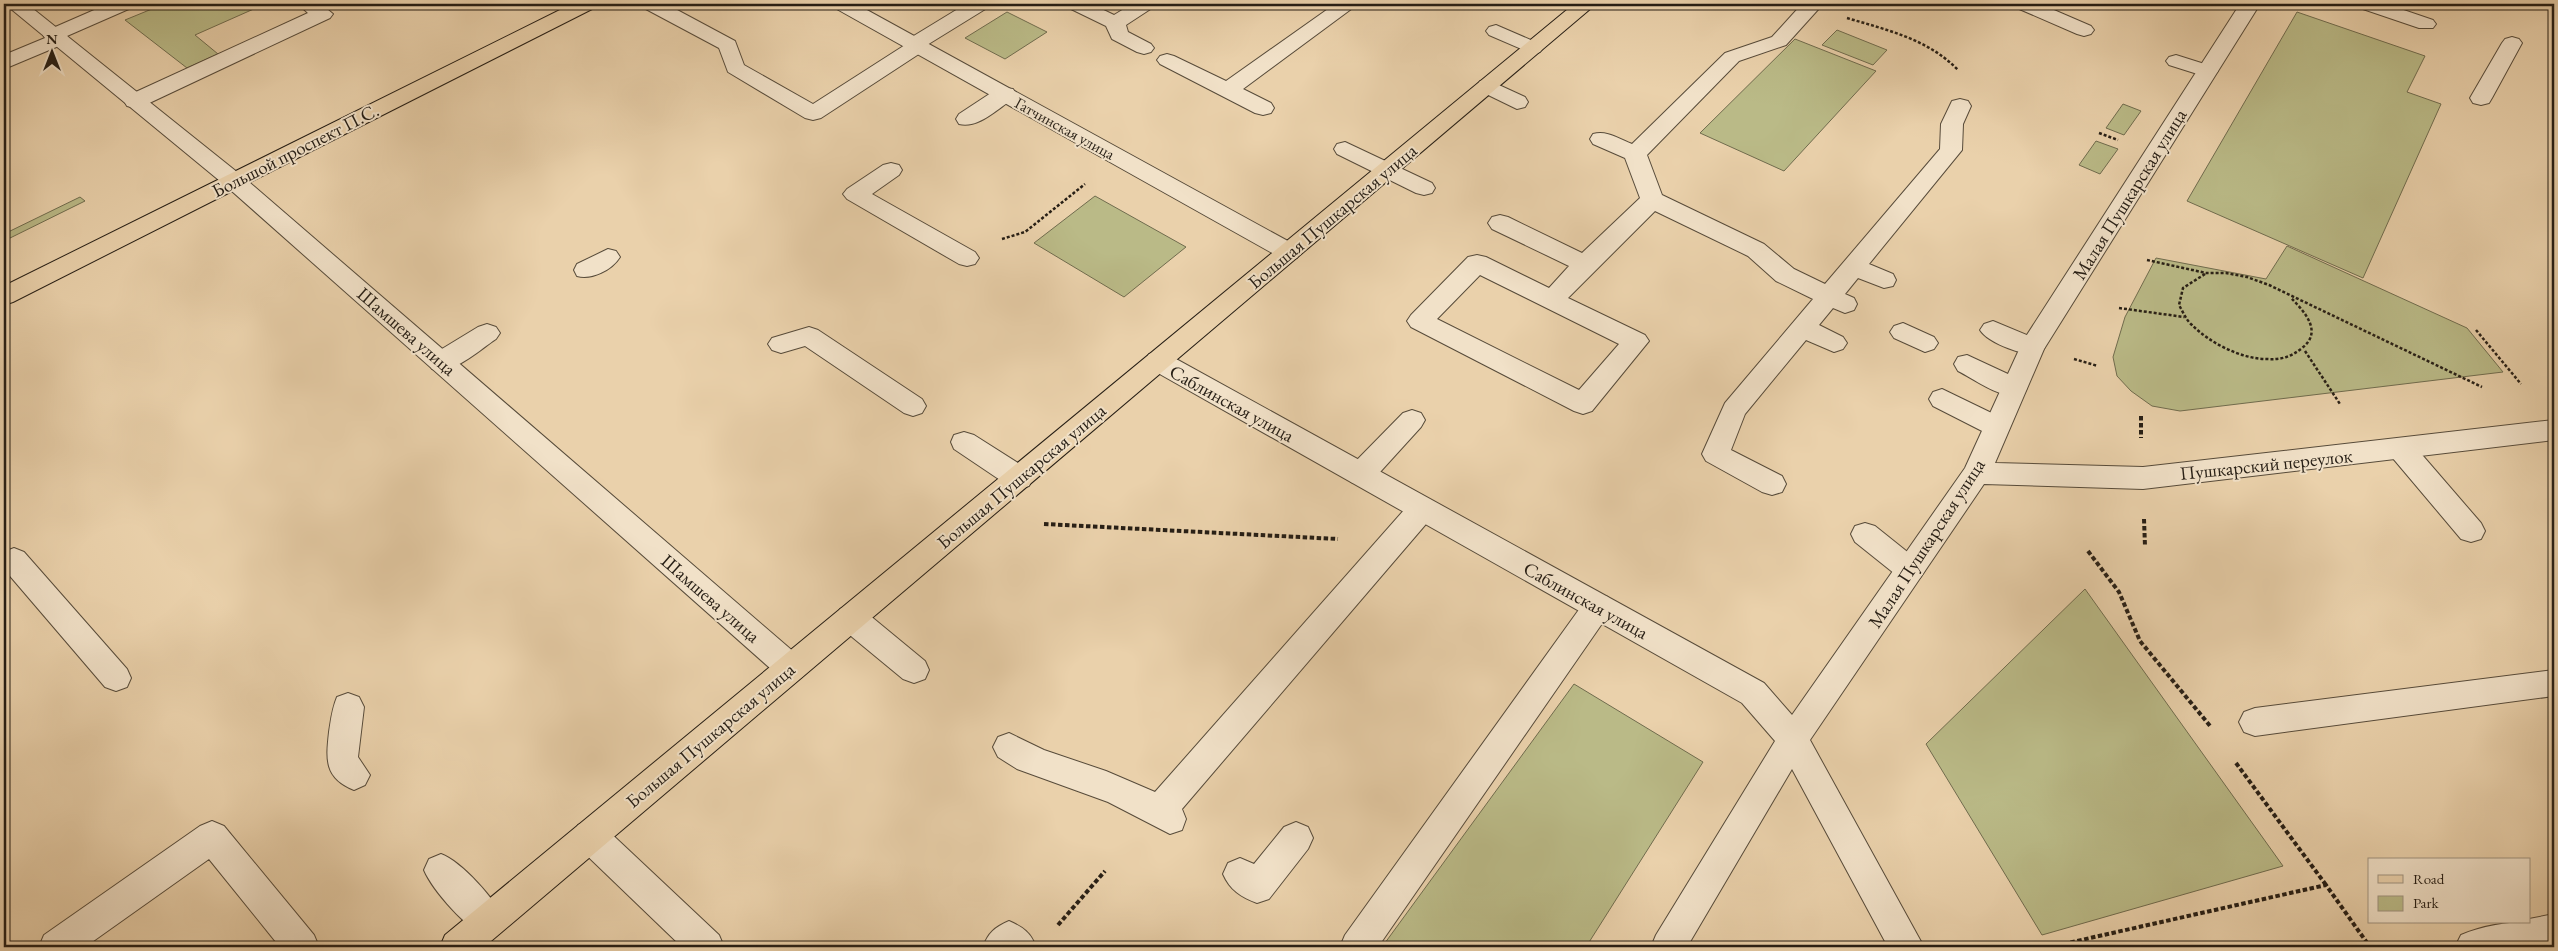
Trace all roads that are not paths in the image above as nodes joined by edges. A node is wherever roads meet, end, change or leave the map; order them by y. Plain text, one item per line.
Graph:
1 (15, 4) edge
2 (124, 4) edge
3 (308, 4) edge
4 (586, 4) edge
5 (651, 4) edge
6 (842, 4) edge
7 (980, 4) edge
8 (1076, 4) edge
9 (1145, 4) edge
10 (1348, 4) edge
11 (1586, 4) edge
12 (2024, 4) edge
13 (2250, 4) edge
14 (2367, 4) edge
15 (1809, 5) edge
16 (1115, 23) junction
17 (2426, 24) dead end
18 (2084, 30) dead end
19 (1496, 31) dead end
20 (56, 37) junction
21 (2512, 43) dead end
22 (916, 45) junction
23 (1144, 48) dead end
24 (1533, 48) junction
25 (1167, 60) dead end
26 (2176, 61) dead end
27 (4, 63) edge
28 (2207, 71) junction
29 (1488, 86) junction
30 (1228, 90) junction
31 (1005, 94) junction
32 (2481, 98) dead end
33 (135, 101) junction
34 (1518, 102) dead end
35 (1960, 106) road end
36 (1263, 108) dead end
37 (967, 120) dead end
38 (1601, 139) dead end
39 (1345, 149) dead end
40 (1635, 154) junction
41 (890, 170) dead end
42 (1387, 170) junction
43 (234, 181) junction
44 (1424, 188) dead end
45 (1652, 200) junction
46 (1500, 223) dead end
47 (1289, 252) junction
48 (608, 257) dead end
49 (967, 258) road end
50 (1585, 264) junction
51 (1853, 266) junction
52 (586, 270) dead end
53 (1884, 280) dead end
54 (4, 296) edge
55 (1552, 300) junction
56 (1836, 300) junction
57 (1801, 327) junction
58 (1993, 330) dead end
59 (487, 333) dead end
60 (1834, 343) dead end
61 (781, 344) dead end
62 (2032, 347) junction
63 (1158, 361) junction
64 (441, 362) junction
65 (1967, 364) dead end
66 (2014, 388) junction
67 (1942, 398) dead end
68 (913, 406) dead end
69 (1412, 420) dead end
70 (1997, 427) junction
71 (2554, 430) edge
72 (964, 442) dead end
73 (2401, 449) junction
74 (1977, 473) junction
75 (1361, 474) junction
76 (1019, 478) junction
77 (1772, 484) dead end
78 (1422, 509) junction
79 (2470, 531) dead end
80 (1865, 534) dead end
81 (4, 566) edge
82 (1910, 570) junction
83 (1598, 606) junction
84 (851, 618) junction
85 (791, 668) junction
86 (914, 670) dead end
87 (116, 678) dead end
88 (2554, 683) edge
89 (348, 708) dead end
90 (2255, 722) dead end
91 (1793, 740) junction
92 (1008, 747) dead end
93 (354, 774) dead end
94 (590, 836) junction
95 (1296, 838) dead end
96 (441, 870) dead end
97 (1240, 874) dead end
98 (488, 921) junction
99 (2554, 931) edge
100 (56, 947) edge
101 (302, 947) edge
102 (456, 947) edge
103 (707, 947) edge
104 (1000, 947) edge
105 (1019, 947) edge
106 (1357, 947) edge
107 (1668, 947) edge
108 (1907, 947) edge
109 (2473, 947) edge

1 - 20 street, Шамшева улица
2 - 20 street
3 - 33 street
4 - 43 main road, Большой проспект П.С.
5 - 22 street
6 - 22 street, Гатчинская улица
7 - 22 street
8 - 16 street
9 - 16 street
10 - 30 street
11 - 24 main road, Большая Пушкарская улица
12 - 18 street
13 - 28 street, Малая Пушкарская улица
14 - 17 street
15 - 40 street
16 - 23 street
19 - 24 street
20 - 27 street
20 - 33 street, Шамшева улица
21 - 32 street
22 - 31 street, Гатчинская улица
24 - 29 main road, Большая Пушкарская улица
25 - 30 street
26 - 28 street
28 - 62 street, Малая Пушкарская улица
29 - 34 street
29 - 42 main road, Большая Пушкарская улица
30 - 36 street
31 - 37 street
31 - 47 street, Гатчинская улица
33 - 43 street, Шамшева улица
35 - 51 street
38 - 40 street
39 - 42 street
40 - 45 street
41 - 49 street
42 - 44 street
42 - 47 main road, Большая Пушкарская улица
43 - 54 main road, Большой проспект П.С.
43 - 64 street, Шамшева улица
45 - 50 street
45 - 56 street
46 - 50 street
47 - 63 main road, Большая Пушкарская улица
48 - 52 street
50 - 55 street
51 - 53 street
51 - 56 street
55 - 55 street
56 - 57 street
57 - 60 street
57 - 77 street
58 - 62 street
59 - 64 street
61 - 68 street
62 - 66 street, Малая Пушкарская улица
63 - 75 street, Саблинская улица
63 - 76 main road, Большая Пушкарская улица
64 - 85 street, Шамшева улица
65 - 66 street
66 - 70 street, Малая Пушкарская улица
67 - 70 street
69 - 75 street
70 - 74 street, Малая Пушкарская улица
71 - 73 street, Пушкарский переулок
72 - 76 street
73 - 74 street, Пушкарский переулок
73 - 79 street
74 - 82 street, Малая Пушкарская улица
75 - 78 street, Саблинская улица
76 - 84 main road, Большая Пушкарская улица
78 - 83 street, Саблинская улица
78 - 92 street
80 - 82 street
81 - 87 street
82 - 91 street, Малая Пушкарская улица
83 - 91 street, Саблинская улица
83 - 106 street
84 - 85 main road, Большая Пушкарская улица
84 - 86 street
85 - 94 main road, Большая Пушкарская улица
88 - 90 street
89 - 93 street
91 - 107 street, Малая Пушкарская улица
91 - 108 street, Саблинская улица
94 - 98 main road, Большая Пушкарская улица
94 - 103 street
95 - 97 street
96 - 98 street
98 - 102 main road, Большая Пушкарская улица
99 - 109 street
100 - 101 street
104 - 105 street

